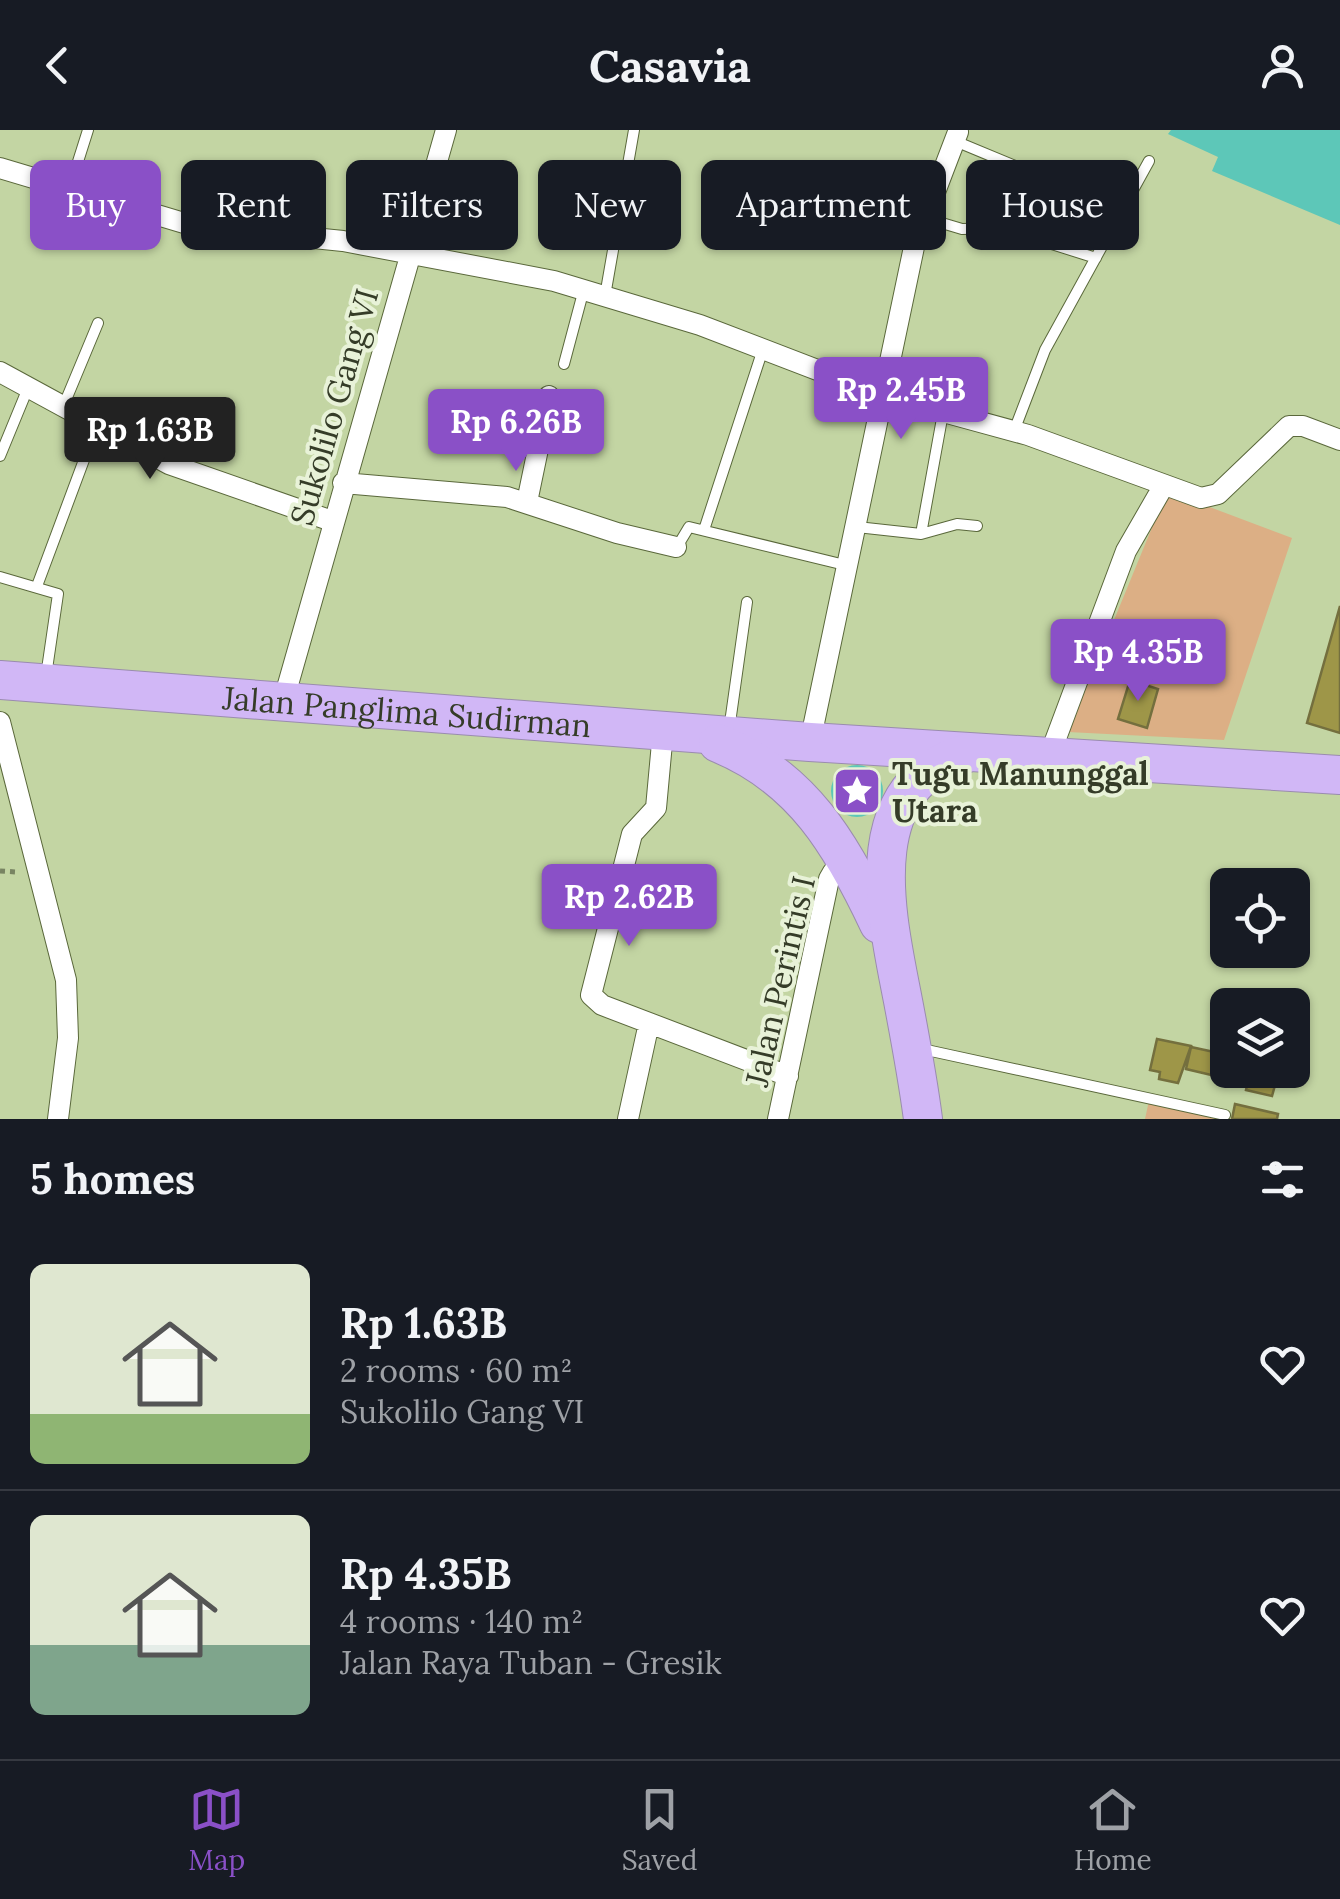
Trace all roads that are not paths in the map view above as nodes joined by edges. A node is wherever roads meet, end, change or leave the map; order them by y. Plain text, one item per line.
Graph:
1 (88, 130) edge
2 (446, 130) edge
3 (634, 130) edge
4 (956, 136) edge
5 (78, 160) edge
6 (1008, 160) edge
7 (1149, 161) dead end
8 (946, 162) edge
9 (0, 168) edge
10 (30, 178) edge
11 (1139, 179) edge
12 (161, 216) edge
13 (946, 224) edge
14 (917, 250) edge
15 (1100, 250) edge
16 (410, 252) junction
17 (1096, 258) junction
18 (595, 292) junction
19 (98, 323) dead end
20 (764, 349) junction
21 (564, 364) dead end
22 (0, 372) edge
23 (28, 388) junction
24 (550, 396) dead end
25 (886, 396) junction
26 (64, 407) junction
27 (943, 413) junction
28 (97, 425) junction
29 (1014, 431) junction
30 (1340, 440) edge
31 (0, 456) edge
32 (343, 483) junction
33 (1164, 484) junction
34 (528, 502) junction
35 (332, 522) junction
36 (857, 526) junction
37 (977, 526) dead end
38 (704, 530) junction
39 (921, 534) junction
40 (676, 547) joint
41 (848, 566) junction
42 (0, 577) edge
43 (37, 586) junction
44 (747, 602) dead end
45 (0, 680) edge
46 (45, 684) junction
47 (282, 702) junction
48 (0, 722) edge
49 (695, 734) junction
50 (810, 742) junction
51 (969, 752) junction
52 (1048, 757) junction
53 (1340, 775) edge
54 (850, 865) junction
55 (890, 949) junction
56 (649, 1023) junction
57 (912, 1047) junction
58 (788, 1076) junction
59 (1225, 1116) dead end
60 (58, 1119) edge
61 (628, 1119) edge
62 (778, 1119) edge
63 (923, 1119) edge

1 - 5 lane
2 - 16 street, Sukolilo Gang VI
3 - 18 lane
4 - 6 lane
4 - 8 street
7 - 11 lane
9 - 10 street
12 - 16 street
13 - 17 lane
14 - 25 street
15 - 17 lane
16 - 18 street
16 - 32 street, Sukolilo Gang VI
17 - 29 lane
18 - 20 street
18 - 21 lane
19 - 26 lane
20 - 25 street
20 - 38 lane
22 - 23 street
23 - 26 street
23 - 31 lane
24 - 34 street
25 - 27 street
25 - 36 street
26 - 28 street
27 - 29 street
27 - 39 lane
28 - 35 street
28 - 43 lane
29 - 33 street
30 - 33 street
32 - 34 street
32 - 35 street, Sukolilo Gang VI
33 - 52 street
34 - 40 street
35 - 47 street, Sukolilo Gang VI
36 - 39 lane
36 - 41 street
37 - 39 lane
38 - 40 lane
38 - 41 lane
41 - 50 street
42 - 43 lane
43 - 46 lane
44 - 49 lane
45 - 46 highway, Jalan Panglima Sudirman
46 - 47 highway, Jalan Panglima Sudirman
47 - 49 highway, Jalan Panglima Sudirman
48 - 60 street
49 - 50 highway, Jalan Panglima Sudirman
49 - 54 highway
49 - 56 street
50 - 51 highway, Jalan Panglima Sudirman
51 - 52 highway, Jalan Panglima Sudirman
51 - 55 highway
52 - 53 highway, Jalan Panglima Sudirman
54 - 55 highway
54 - 58 street, Jalan Perintis I
55 - 57 highway
56 - 58 street
56 - 61 street
57 - 59 lane
57 - 63 highway
58 - 62 street, Jalan Perintis I

